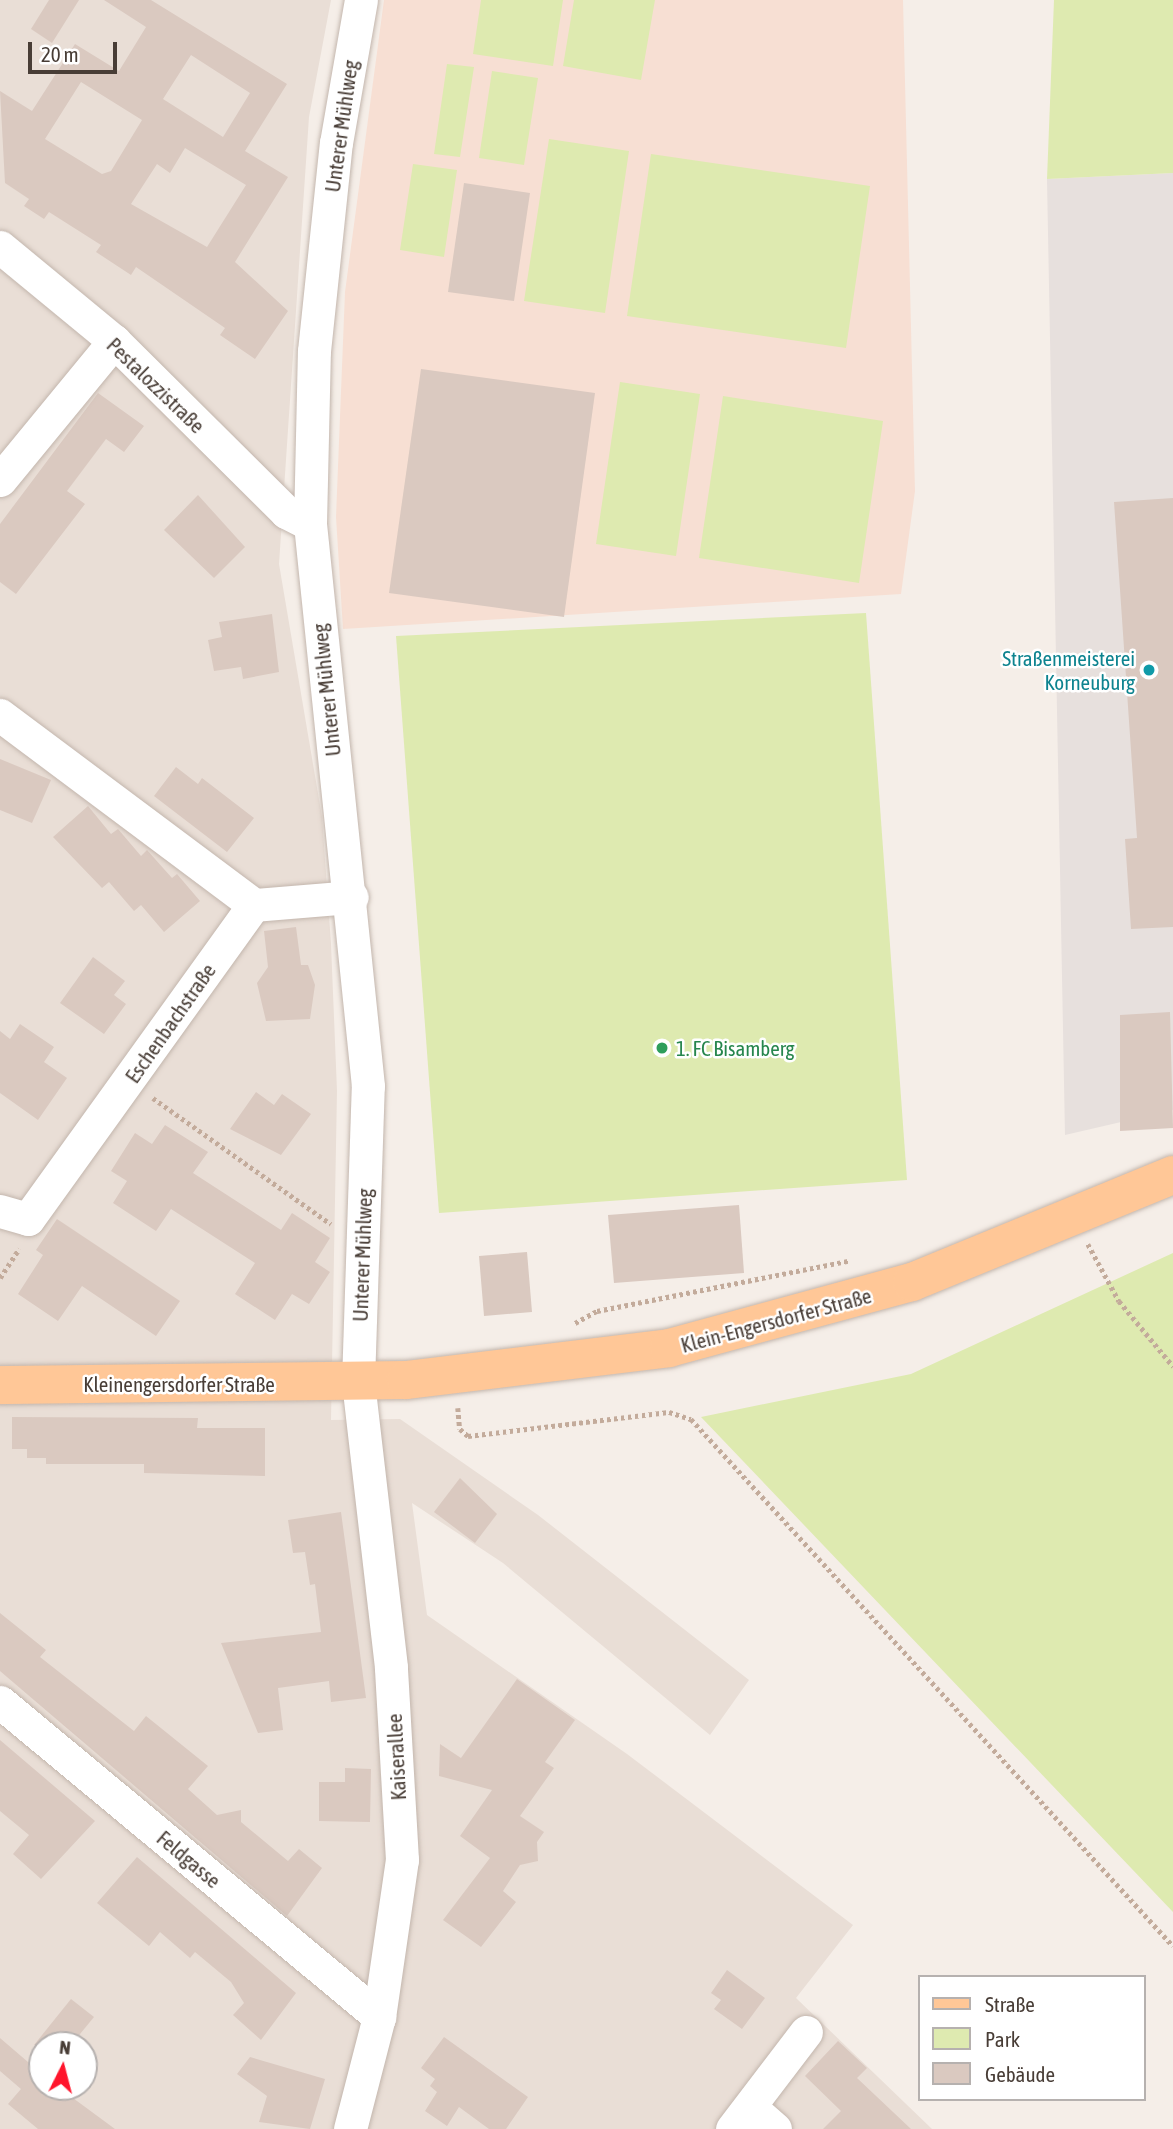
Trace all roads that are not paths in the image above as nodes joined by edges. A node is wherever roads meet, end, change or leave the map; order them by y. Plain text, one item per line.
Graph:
1 (361, 0) edge
2 (0, 247) edge
3 (114, 341) junction
4 (0, 480) edge
5 (310, 524) junction
6 (0, 715) edge
7 (352, 897) junction
8 (254, 905) junction
9 (1173, 1175) edge
10 (14, 1215) edge
11 (358, 1382) junction
12 (0, 1385) edge
13 (0, 1702) edge
14 (379, 2017) junction
15 (806, 2032) dead end
16 (741, 2118) edge
17 (350, 2129) edge
18 (775, 2129) edge

1 - 5 street, Unterer Mühlweg
2 - 3 street, Pestalozzistraße
3 - 4 street
3 - 5 street, Pestalozzistraße
5 - 7 street, Unterer Mühlweg
6 - 8 street
7 - 8 street
7 - 11 street, Unterer Mühlweg
8 - 10 street, Eschenbachstraße
9 - 11 main road, Klein-Engersdorfer Straße
11 - 12 main road, Kleinengersdorfer Straße
11 - 14 street, Kaiserallee
13 - 14 street, Feldgasse
14 - 17 street, Kaiserallee
15 - 16 street
16 - 18 street

